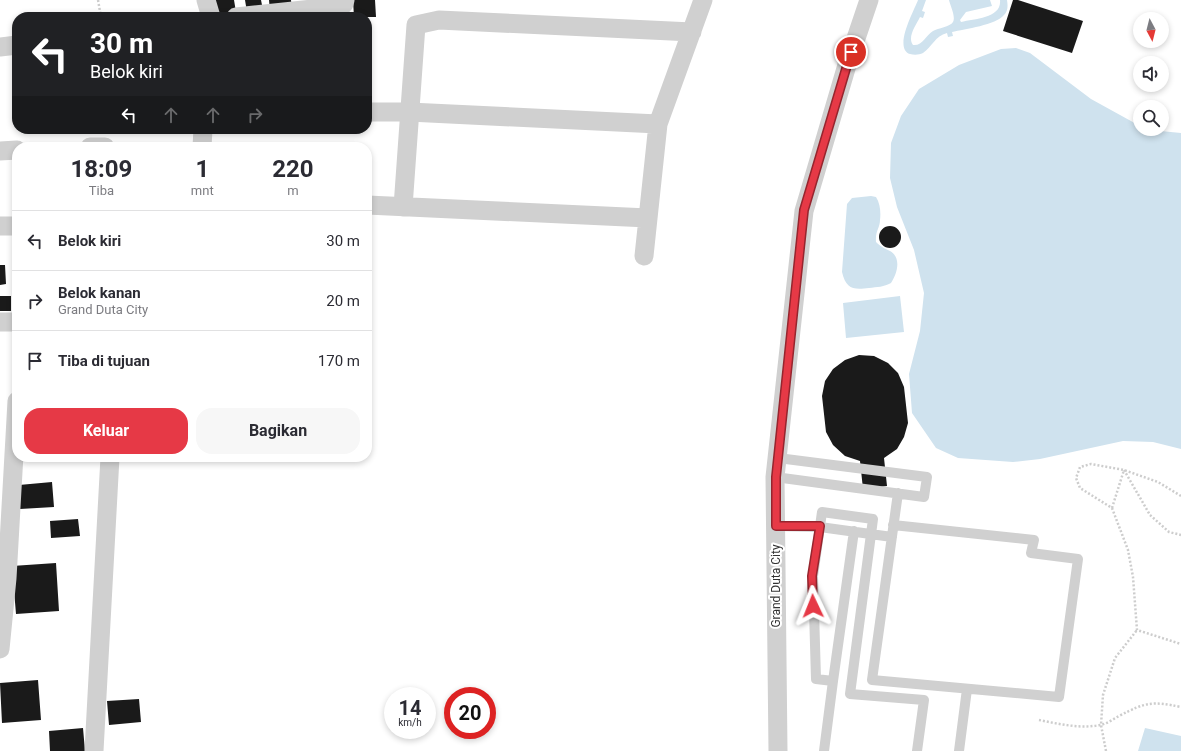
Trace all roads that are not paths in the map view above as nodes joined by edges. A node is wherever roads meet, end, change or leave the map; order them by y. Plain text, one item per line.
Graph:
1 (206, 0) edge
2 (345, 0) edge
3 (703, 0) edge
4 (869, 0) edge
5 (210, 12) edge
6 (284, 12) edge
7 (692, 32) junction
8 (12, 46) edge
9 (0, 47) edge
10 (372, 112) edge
11 (409, 112) junction
12 (658, 124) junction
13 (12, 150) edge
14 (0, 151) edge
15 (372, 205) edge
16 (403, 207) junction
17 (648, 218) junction
18 (0, 226) edge
19 (12, 226) edge
20 (644, 256) dead end
21 (0, 322) edge
22 (12, 322) edge
23 (12, 402) edge
24 (0, 403) edge
25 (12, 443) edge
26 (778, 458) junction
27 (110, 462) edge
28 (776, 477) junction
29 (6, 493) edge
30 (898, 493) junction
31 (893, 525) junction
32 (776, 526) junction
33 (820, 526) junction
34 (854, 531) junction
35 (871, 534) junction
36 (892, 537) junction
37 (3, 578) edge
38 (0, 649) edge
39 (833, 682) junction
40 (967, 689) junction
41 (94, 751) edge
42 (778, 751) edge
43 (824, 751) edge
44 (917, 751) edge
45 (959, 751) edge

1 - 5 street
2 - 6 street
3 - 7 street
4 - 26 street, Grand Duta City
7 - 11 street
7 - 12 street
8 - 9 street
10 - 11 street
11 - 12 street
11 - 16 street
12 - 17 street
13 - 14 street
15 - 16 street
16 - 17 street
17 - 20 street
18 - 19 street
21 - 22 street
23 - 24 street
25 - 29 street
26 - 28 street, Grand Duta City
26 - 30 lane
27 - 41 street
28 - 30 lane
28 - 32 street, Grand Duta City
29 - 37 street
30 - 31 lane
31 - 36 lane
31 - 40 lane
32 - 33 lane
32 - 42 street, Grand Duta City
33 - 34 lane
33 - 35 lane
33 - 39 lane
34 - 35 lane
34 - 39 lane
35 - 36 lane
35 - 44 lane
36 - 40 lane
37 - 38 street
39 - 43 lane
40 - 45 lane

